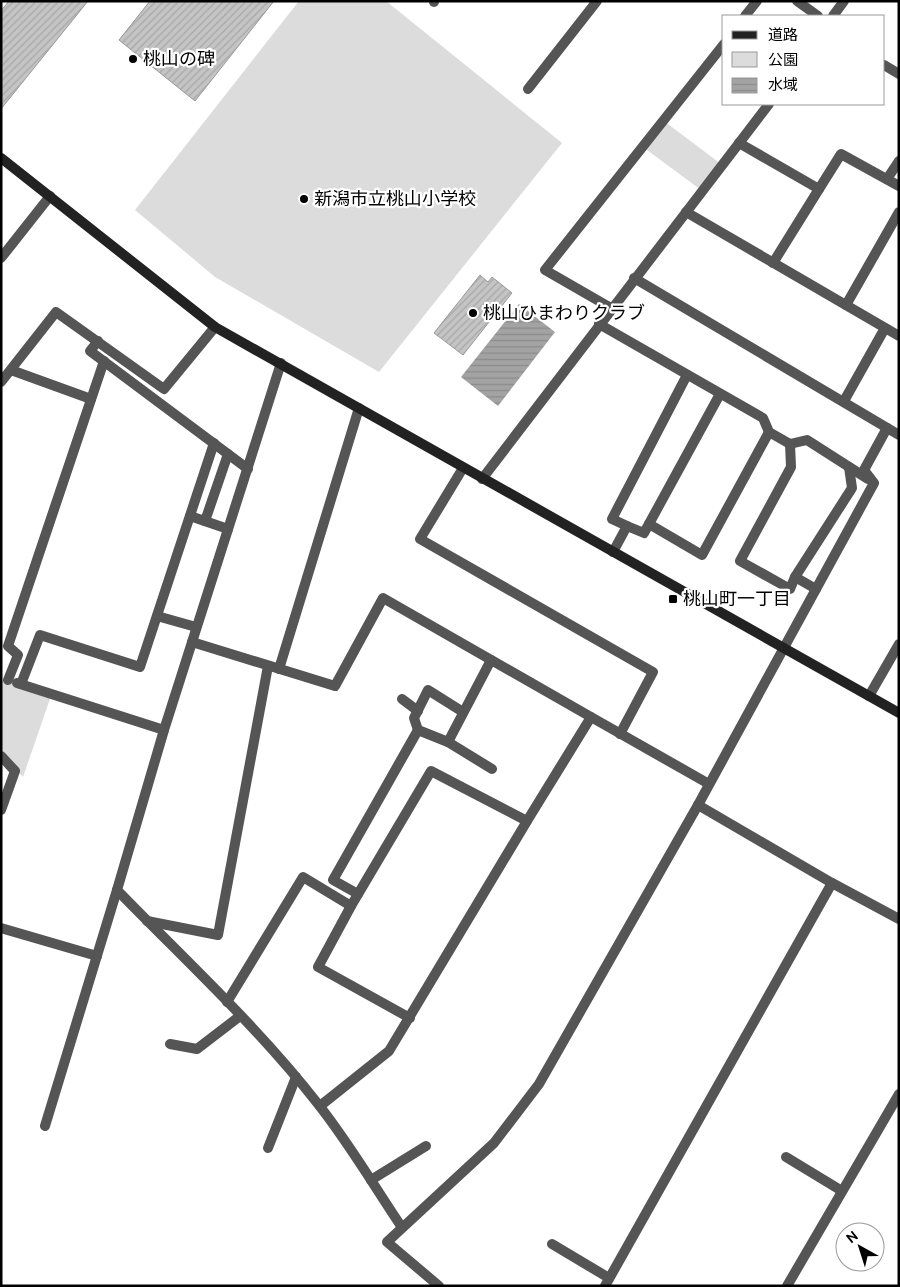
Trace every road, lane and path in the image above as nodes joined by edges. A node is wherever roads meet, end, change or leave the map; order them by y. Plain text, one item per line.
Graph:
1 (597, 1) edge
2 (757, 1) edge
3 (797, 1) edge
4 (844, 1) edge
5 (748, 15) edge
6 (817, 15) edge
7 (834, 15) edge
8 (722, 47) edge
9 (885, 66) edge
10 (899, 74) edge
11 (528, 89) dead end
12 (768, 105) edge
13 (739, 143) junction
14 (1, 158) edge
15 (899, 161) edge
16 (887, 179) junction
17 (899, 186) edge
18 (819, 188) junction
19 (50, 196) junction
20 (686, 212) junction
21 (899, 212) edge
22 (1, 258) edge
23 (773, 263) junction
24 (634, 278) junction
25 (846, 305) junction
26 (611, 308) junction
27 (599, 324) junction
28 (216, 327) junction
29 (885, 328) junction
30 (899, 336) edge
31 (98, 341) junction
32 (104, 361) junction
33 (282, 363) junction
34 (11, 370) junction
35 (687, 375) junction
36 (1, 382) edge
37 (720, 394) junction
38 (91, 399) junction
39 (844, 401) junction
40 (358, 408) junction
41 (887, 428) junction
42 (769, 432) junction
43 (899, 435) edge
44 (214, 443) junction
45 (790, 444) junction
46 (228, 454) junction
47 (849, 467) junction
48 (463, 468) junction
49 (248, 469) junction
50 (482, 479) junction
51 (874, 483) junction
52 (190, 516) junction
53 (205, 521) junction
54 (649, 524) junction
55 (627, 526) junction
56 (228, 529) junction
57 (613, 552) junction
58 (795, 577) junction
59 (816, 589) junction
60 (157, 616) junction
61 (196, 627) junction
62 (192, 642) junction
63 (899, 644) edge
64 (783, 648) junction
65 (491, 660) junction
66 (268, 666) junction
67 (279, 669) junction
68 (4, 679) edge
69 (21, 684) junction
70 (869, 696) junction
71 (402, 699) dead end
72 (418, 711) junction
73 (463, 712) junction
74 (899, 713) edge
75 (591, 718) junction
76 (164, 730) junction
77 (418, 730) junction
78 (620, 734) junction
79 (448, 742) junction
80 (1, 756) edge
81 (492, 769) dead end
82 (709, 784) junction
83 (698, 805) junction
84 (1, 810) edge
85 (527, 821) junction
86 (832, 883) junction
87 (116, 890) junction
88 (358, 894) junction
89 (351, 906) junction
90 (899, 919) edge
91 (147, 921) junction
92 (1, 928) edge
93 (97, 956) junction
94 (227, 1002) junction
95 (240, 1016) junction
96 (410, 1018) junction
97 (170, 1044) dead end
98 (296, 1077) junction
99 (899, 1094) edge
100 (320, 1106) junction
101 (45, 1126) dead end
102 (426, 1146) dead end
103 (268, 1148) dead end
104 (786, 1157) dead end
105 (371, 1180) junction
106 (842, 1191) junction
107 (402, 1226) junction
108 (552, 1244) dead end
109 (607, 1282) edge
110 (439, 1286) edge
111 (787, 1286) edge

1 - 11 street
2 - 5 street
3 - 6 street
4 - 7 street
8 - 26 street
9 - 10 street
12 - 13 street
13 - 18 street
13 - 20 street
14 - 19 street
15 - 16 street
16 - 17 street
16 - 18 street
18 - 23 street
19 - 22 street
19 - 28 street
20 - 23 street
20 - 24 street
21 - 25 street
23 - 25 street
24 - 26 street
24 - 39 street
25 - 29 street
26 - 27 street
27 - 35 street
27 - 50 street
28 - 31 street
28 - 33 street
29 - 30 street
29 - 39 street
31 - 32 street
31 - 34 street
32 - 38 street
32 - 44 street
33 - 40 street
33 - 49 street
34 - 36 street
34 - 38 street
35 - 37 street
35 - 55 street
37 - 42 street
37 - 54 street
38 - 68 street
39 - 41 street
40 - 48 street
40 - 67 street
41 - 43 street
41 - 51 street
42 - 45 street
42 - 54 street
44 - 46 street
44 - 52 street
45 - 47 street
45 - 58 street
46 - 49 street
46 - 53 street
47 - 51 street
47 - 58 street
48 - 50 street
48 - 78 street
49 - 56 street
50 - 57 street
51 - 59 street
52 - 53 street
52 - 60 street
53 - 56 street
54 - 55 street
55 - 57 street
56 - 61 street
57 - 64 street
58 - 59 street
59 - 64 street
60 - 61 street
60 - 69 street
61 - 62 street
62 - 66 street
62 - 76 street
63 - 70 street
64 - 70 street
64 - 82 street
65 - 67 street
65 - 73 street
65 - 75 street
66 - 67 street
66 - 91 street
68 - 69 street
69 - 76 street
70 - 74 street
71 - 72 street
72 - 73 street
72 - 77 street
73 - 79 street
75 - 78 street
75 - 85 street
76 - 87 street
77 - 79 street
77 - 88 street
78 - 82 street
79 - 81 street
80 - 84 street
82 - 83 street
83 - 86 street
83 - 107 street
85 - 88 street
85 - 96 street
86 - 90 street
86 - 109 street
87 - 91 street
87 - 93 street
88 - 89 street
89 - 94 street
89 - 96 street
91 - 94 street
92 - 93 street
93 - 101 street
94 - 95 street
95 - 97 street
95 - 98 street
96 - 100 street
98 - 100 street
98 - 103 street
99 - 106 street
100 - 105 street
102 - 105 street
104 - 106 street
105 - 107 street
106 - 111 street
107 - 110 street
108 - 109 street

